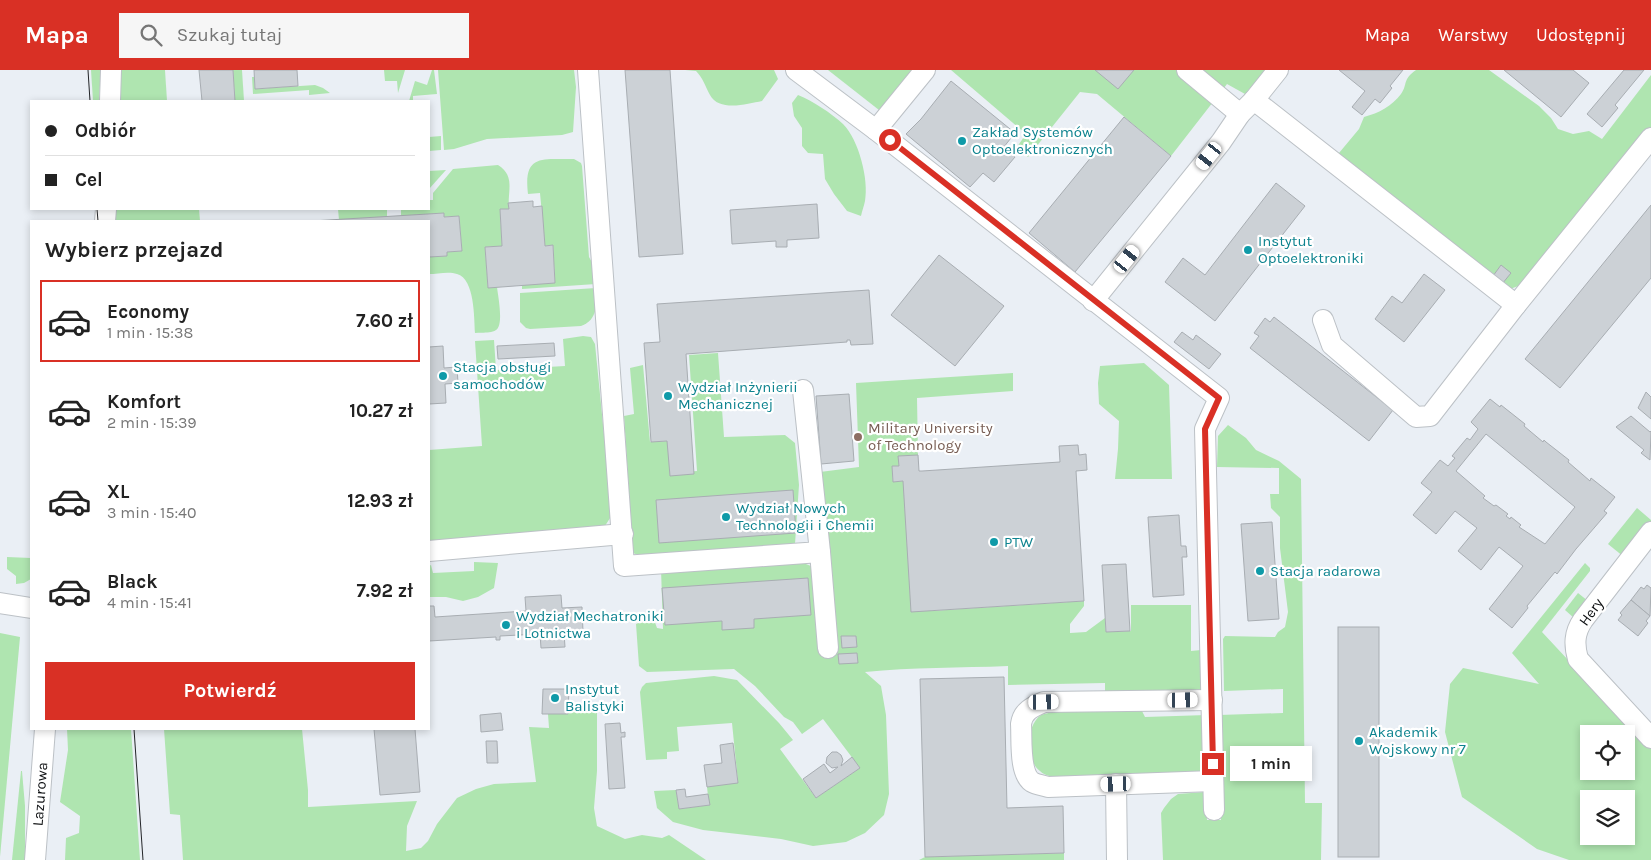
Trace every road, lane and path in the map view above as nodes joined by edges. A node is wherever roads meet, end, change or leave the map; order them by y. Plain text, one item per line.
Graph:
1 (111, 70) edge
2 (588, 70) edge
3 (796, 70) edge
4 (925, 70) edge
5 (1187, 70) edge
6 (1278, 70) edge
7 (110, 100) edge
8 (1247, 107) junction
9 (876, 130) junction
10 (1651, 138) edge
11 (1093, 301) junction
12 (1516, 305) junction
13 (1323, 320) dead end
14 (803, 390) dead end
15 (1651, 532) edge
16 (623, 534) junction
17 (430, 551) edge
18 (820, 552) junction
19 (0, 603) edge
20 (30, 608) edge
21 (828, 648) dead end
22 (1212, 700) junction
23 (45, 730) edge
24 (1651, 738) edge
25 (1214, 780) junction
26 (1116, 784) junction
27 (1214, 810) dead end
28 (35, 860) edge
29 (1117, 860) edge

1 - 7 street
2 - 16 street
3 - 9 street
4 - 9 street
5 - 8 street
6 - 8 street
8 - 11 street
8 - 12 street
9 - 11 street
10 - 12 street
11 - 22 street
12 - 13 street
14 - 18 street
15 - 24 street, Hery
16 - 17 street
16 - 18 street
18 - 21 street
19 - 20 street
22 - 25 street
22 - 26 street
23 - 28 street, Lazurowa
25 - 26 street
25 - 27 street
26 - 29 street

